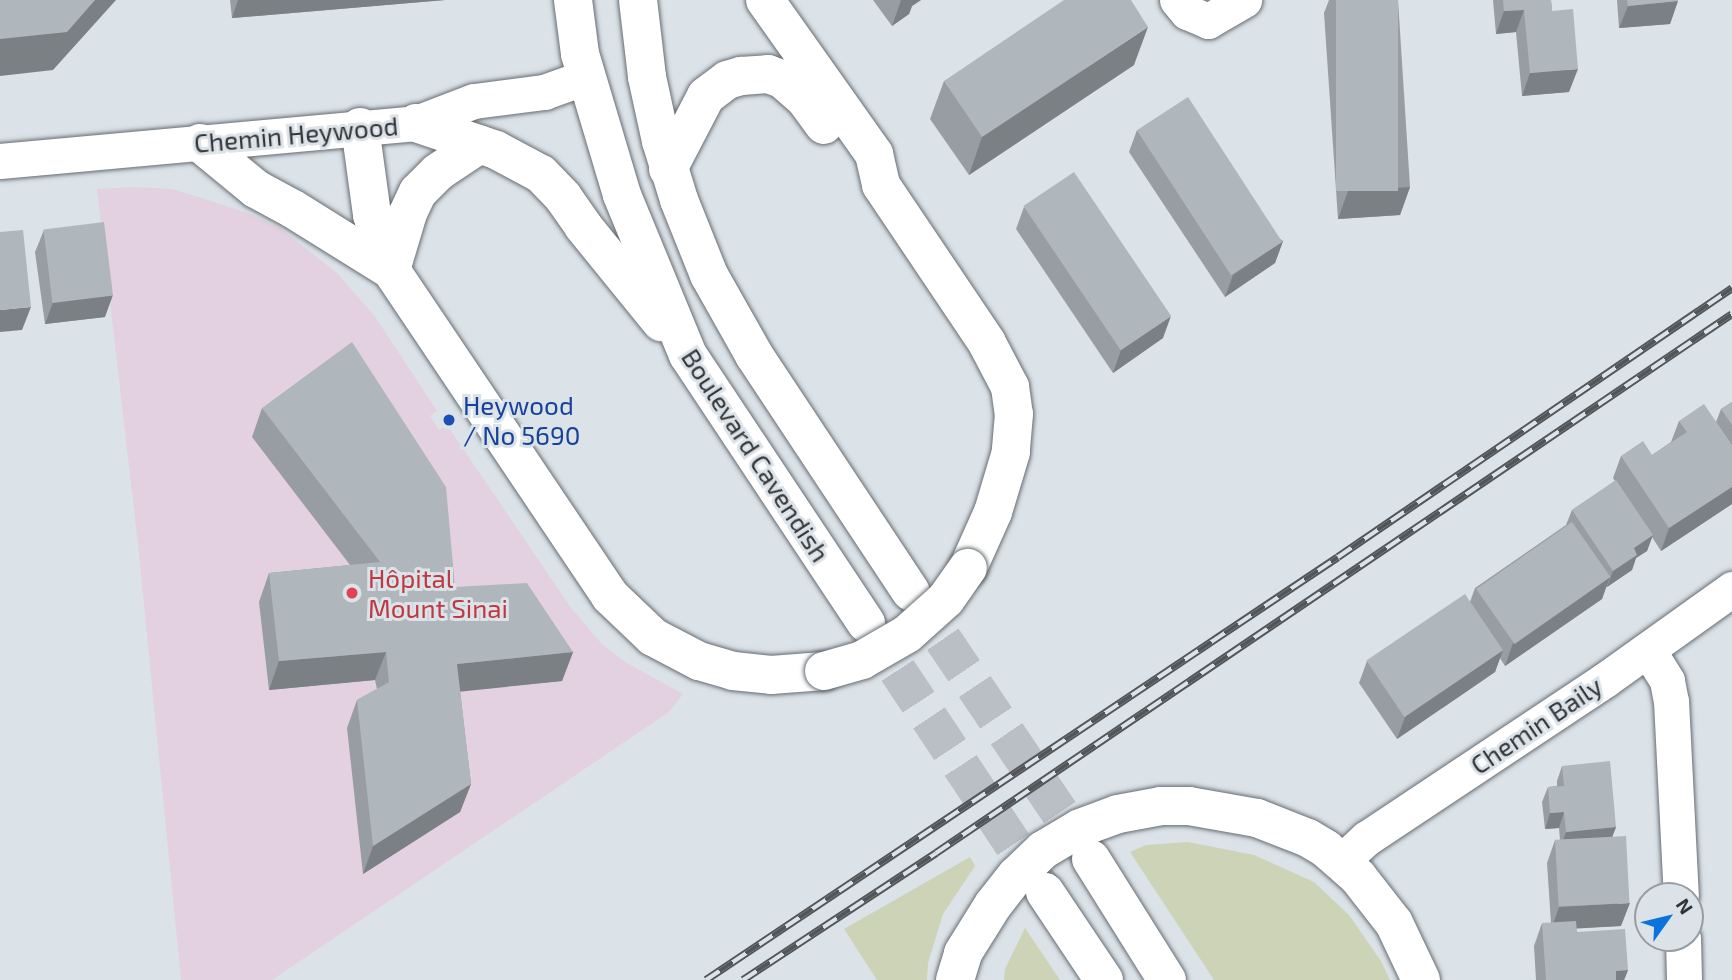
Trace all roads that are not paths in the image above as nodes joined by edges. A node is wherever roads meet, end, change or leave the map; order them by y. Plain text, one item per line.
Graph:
1 (573, 0) edge
2 (638, 0) edge
3 (765, 0) edge
4 (1177, 0) edge
5 (1244, 0) edge
6 (586, 77) junction
7 (416, 123) junction
8 (360, 127) junction
9 (200, 144) junction
10 (480, 144) junction
11 (0, 161) edge
12 (668, 169) junction
13 (881, 185) junction
14 (391, 270) junction
15 (688, 355) junction
16 (1732, 589) edge
17 (911, 592) tunnel mouth
18 (866, 623) tunnel mouth
19 (1648, 650) junction
20 (1091, 859) tunnel mouth
21 (1342, 861) junction
22 (1680, 882) edge
23 (1045, 892) tunnel mouth
24 (982, 923) junction
25 (1142, 935) junction
26 (1683, 952) edge
27 (955, 980) edge
28 (982, 980) edge
29 (1104, 980) edge
30 (1167, 980) edge
31 (1183, 980) edge
32 (1421, 980) edge
33 (1684, 980) edge

1 - 6 main road, Boulevard Cavendish
2 - 12 main road, Boulevard Cavendish
3 - 13 main road
4 - 5 street
6 - 7 street, Chemin Heywood
6 - 15 main road, Boulevard Cavendish
7 - 8 street, Chemin Heywood
7 - 10 main road
8 - 9 street, Chemin Heywood
8 - 14 main road
9 - 11 street, Chemin Heywood
9 - 14 main road
10 - 14 main road
10 - 15 main road
12 - 13 main road
12 - 17 main road, Boulevard Cavendish
13 - 14 main road, bridge
15 - 18 main road, Boulevard Cavendish
16 - 19 street, Chemin Baily
19 - 21 street, Chemin Baily
19 - 22 street
20 - 25 main road
21 - 24 main road
21 - 32 main road
23 - 29 main road
24 - 27 main road
24 - 28 main road
25 - 30 main road
25 - 31 main road
26 - 33 street

